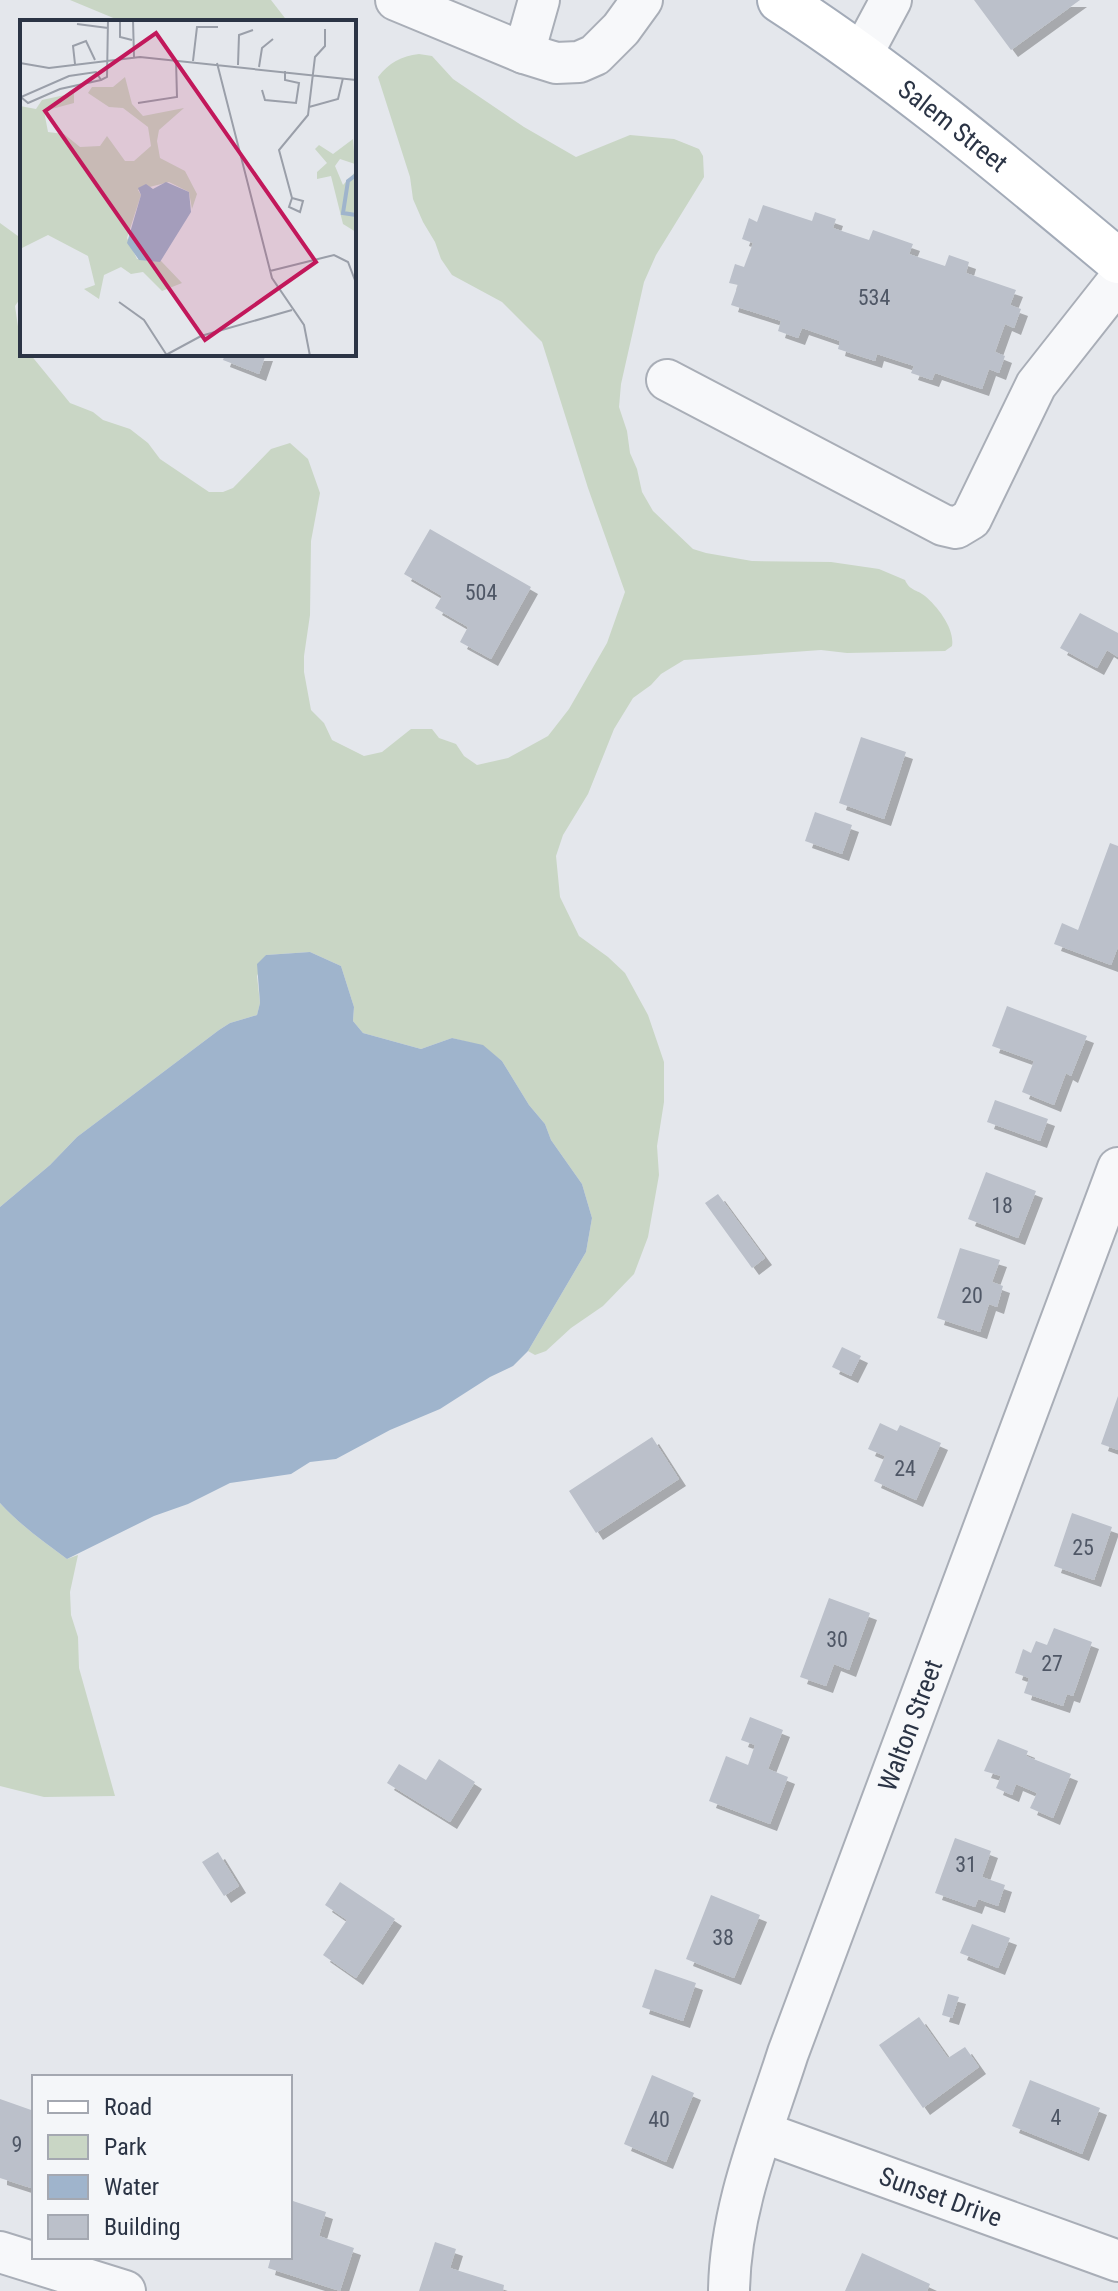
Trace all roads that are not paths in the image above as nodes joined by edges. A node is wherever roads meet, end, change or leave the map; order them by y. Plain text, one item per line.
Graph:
1 (396, 0) edge
2 (539, 0) edge
3 (642, 0) edge
4 (780, 0) edge
5 (891, 0) edge
6 (524, 53) junction
7 (861, 56) junction
8 (1118, 261) edge
9 (1118, 281) edge
10 (667, 380) dead end
11 (1118, 1168) edge
12 (762, 2132) junction
13 (0, 2252) edge
14 (1118, 2261) edge
15 (125, 2291) edge
16 (729, 2291) edge

1 - 6 street
2 - 6 street
3 - 6 street
4 - 7 main road, Salem Street
5 - 7 street
7 - 8 main road, Salem Street
9 - 10 street
11 - 12 street, Walton Street
12 - 14 street, Sunset Drive
12 - 16 street, Walton Street
13 - 15 street

